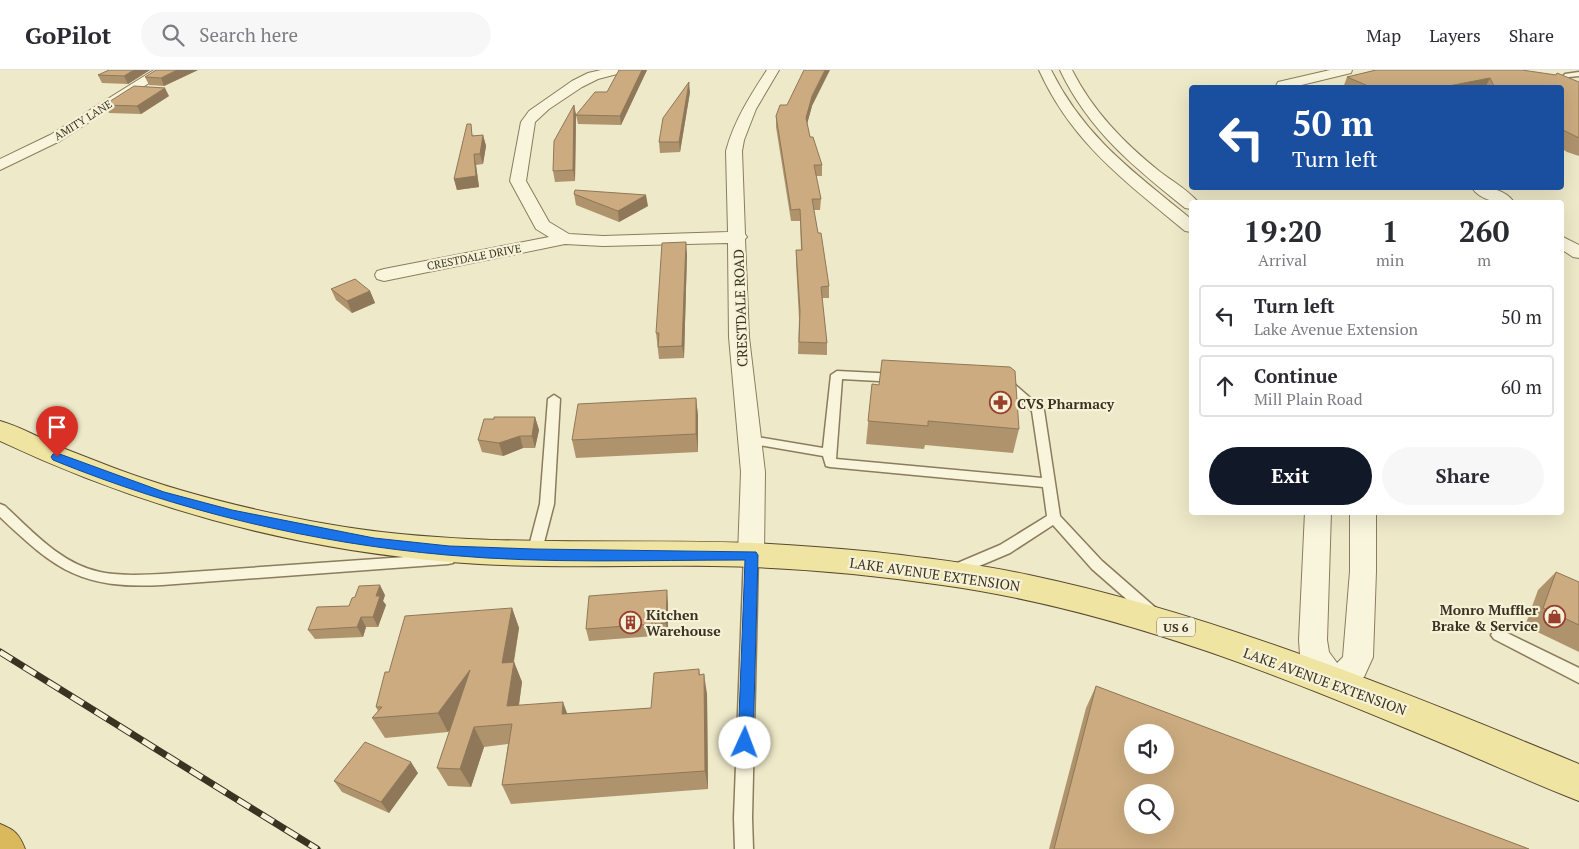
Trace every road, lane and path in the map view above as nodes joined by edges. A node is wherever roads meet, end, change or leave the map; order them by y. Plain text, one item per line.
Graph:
1 (163, 70) edge
2 (616, 70) edge
3 (773, 70) edge
4 (1045, 70) edge
5 (1066, 70) edge
6 (1346, 70) edge
7 (1579, 74) edge
8 (1283, 85) edge
9 (1299, 85) edge
10 (1579, 88) edge
11 (0, 165) edge
12 (1484, 190) edge
13 (1502, 200) edge
14 (1189, 202) edge
15 (1189, 225) edge
16 (738, 236) junction
17 (565, 239) junction
18 (1564, 243) edge
19 (1579, 253) edge
20 (384, 275) dead end
21 (904, 379) edge
22 (1007, 384) edge
23 (554, 399) dead end
24 (0, 430) edge
25 (750, 440) junction
26 (829, 453) junction
27 (1050, 483) junction
28 (0, 509) edge
29 (1318, 515) edge
30 (1363, 515) edge
31 (1054, 518) junction
32 (531, 554) junction
33 (751, 555) junction
34 (948, 573) junction
35 (1163, 623) junction
36 (1499, 635) dead end
37 (1579, 676) edge
38 (1332, 682) junction
39 (1579, 783) edge
40 (0, 844) edge
41 (5, 849) edge
42 (744, 849) edge

1 - 11 street, AMITY LANE
2 - 17 street, CRESTDALE DRIVE
3 - 16 street, CRESTDALE ROAD
4 - 15 street
5 - 14 street
6 - 9 street
7 - 10 lane
8 - 9 street
12 - 13 street
16 - 17 street, CRESTDALE DRIVE
16 - 25 street, CRESTDALE ROAD
17 - 20 street, CRESTDALE DRIVE
18 - 19 street
21 - 26 lane
22 - 27 lane
23 - 32 lane
24 - 32 main road, US 6
25 - 26 lane
25 - 33 street, CRESTDALE ROAD
26 - 27 lane
27 - 31 lane
28 - 32 lane
29 - 38 street
30 - 38 street
31 - 34 lane
31 - 35 lane
32 - 33 main road, LAKE AVENUE EXTENSION / US 6
33 - 34 main road, LAKE AVENUE EXTENSION / US 6
33 - 42 lane
34 - 35 main road, LAKE AVENUE EXTENSION / US 6
35 - 38 main road, LAKE AVENUE EXTENSION / US 6
36 - 37 lane
38 - 39 main road, LAKE AVENUE EXTENSION / US 6
40 - 41 highway

